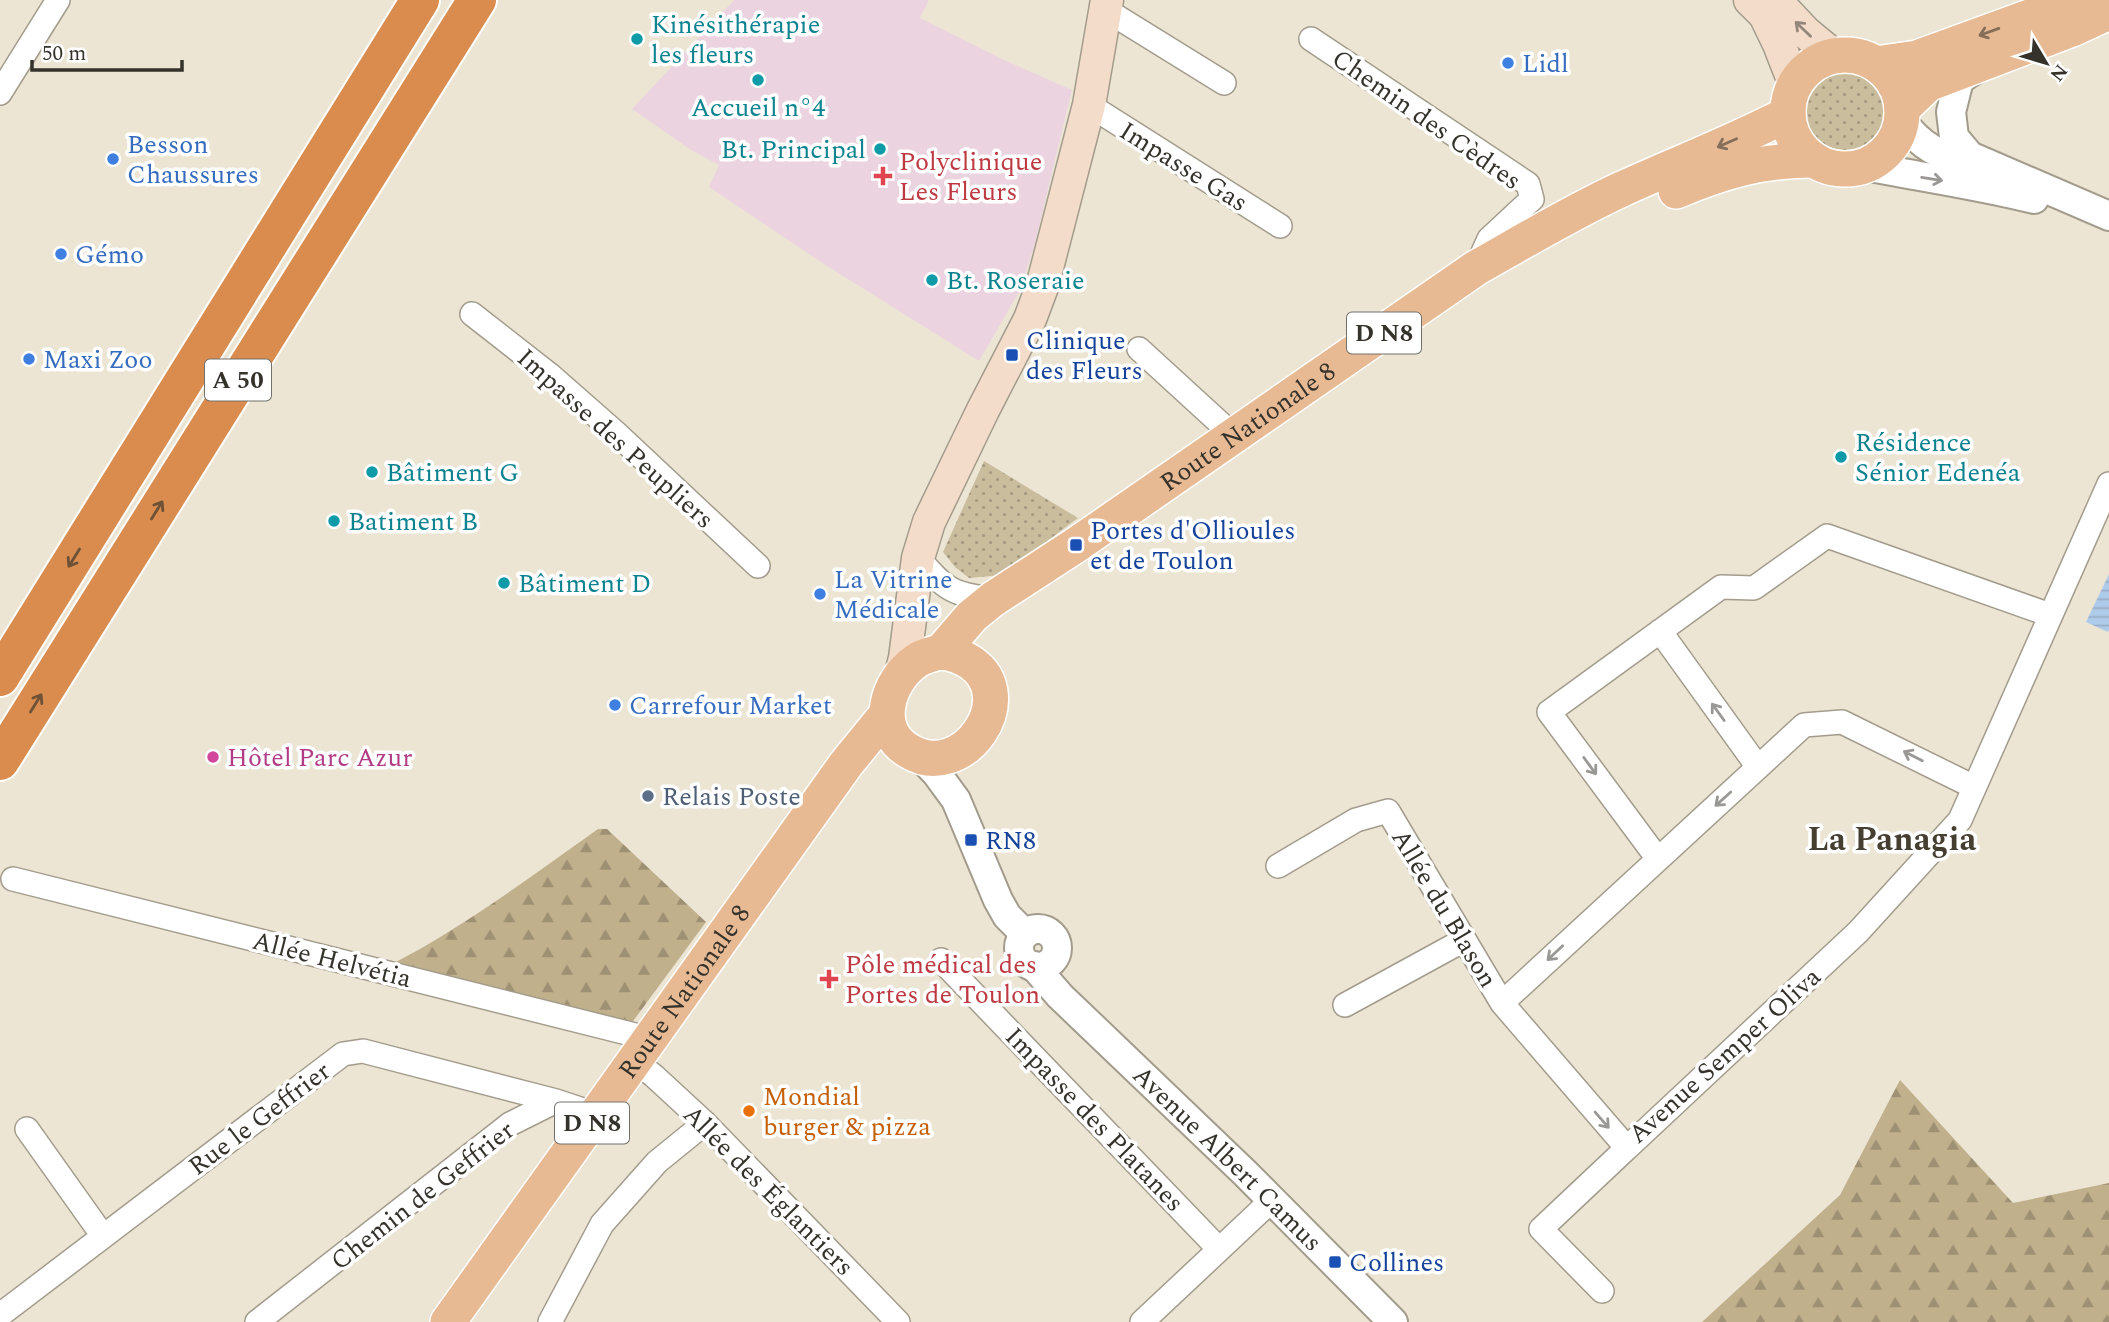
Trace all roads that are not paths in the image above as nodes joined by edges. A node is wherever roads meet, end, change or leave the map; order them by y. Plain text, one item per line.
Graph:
1 (58, 0) edge
2 (388, 0) edge
3 (420, 0) edge
4 (477, 0) edge
5 (506, 0) edge
6 (1750, 0) edge
7 (1774, 0) edge
8 (2076, 0) edge
9 (1107, 5) edge
10 (2109, 12) edge
11 (1311, 39) dead end
12 (1834, 56) junction
13 (1876, 64) junction
14 (1982, 64) junction
15 (1224, 83) dead end
16 (0, 93) edge
17 (1792, 100) junction
18 (1089, 105) junction
19 (1902, 115) junction
20 (1814, 160) junction
21 (1865, 166) junction
22 (2033, 183) junction
23 (2109, 216) edge
24 (1280, 226) dead end
25 (2109, 227) edge
26 (1536, 234) junction
27 (1476, 268) junction
28 (291, 295) junction
29 (472, 314) dead end
30 (1139, 349) dead end
31 (1233, 435) junction
32 (149, 438) junction
33 (2109, 484) edge
34 (918, 558) junction
35 (758, 566) dead end
36 (914, 596) junction
37 (993, 599) junction
38 (2050, 615) junction
39 (1660, 631) junction
40 (955, 659) junction
41 (0, 677) edge
42 (900, 678) junction
43 (886, 715) junction
44 (961, 751) junction
45 (912, 752) junction
46 (0, 761) edge
47 (846, 764) junction
48 (1758, 767) junction
49 (1974, 787) junction
50 (956, 800) junction
51 (1658, 859) junction
52 (1278, 866) dead end
53 (13, 879) dead end
54 (1464, 940) junction
55 (941, 960) dead end
56 (1502, 1003) junction
57 (1346, 1005) dead end
58 (643, 1050) junction
59 (556, 1101) junction
60 (598, 1115) junction
61 (705, 1123) junction
62 (27, 1129) dead end
63 (1627, 1148) junction
64 (1272, 1199) junction
65 (103, 1236) junction
66 (1219, 1249) junction
67 (1602, 1292) dead end
68 (0, 1315) edge
69 (257, 1322) edge
70 (449, 1322) edge
71 (550, 1322) edge
72 (898, 1322) edge
73 (1142, 1322) edge
74 (1393, 1322) edge

1 - 16 street
2 - 32 highway
3 - 32 highway, A 50
4 - 28 highway, A 50
5 - 28 highway
6 - 17 main road
12 -> 7 main road
8 -> 13 main road
9 - 15 street
9 - 18 main road
10 - 14 main road
11 - 27 street, Chemin des Cèdres
12 - 13 main road
12 - 17 main road
13 - 19 main road
14 - 19 main road
14 - 22 street
17 - 20 main road
17 -> 26 main road, Route Nationale 8 / D N8
18 - 24 street, Impasse Gas
18 - 34 main road
19 - 21 main road
19 - 22 street
20 - 21 main road
20 - 26 main road, Route Nationale 8 / D N8
21 -> 25 street
22 - 23 street
26 - 27 main road, Route Nationale 8 / D N8
27 - 31 main road, Route Nationale 8 / D N8
46 -> 28 highway, A 50
29 - 35 street, Impasse des Peupliers
30 - 31 street
31 - 37 main road, Route Nationale 8 / D N8
32 -> 41 highway, A 50
33 - 38 street, Avenue Semper Oliva
34 - 36 main road
34 - 37 street
36 - 40 main road
36 - 42 main road
37 - 40 main road, Route Nationale 8 / D N8
38 - 39 street
38 - 49 street, Avenue Semper Oliva
48 -> 39 street
39 -> 51 street
40 - 42 main road
40 - 44 main road
42 - 43 main road
43 - 45 main road
43 - 47 main road, Route Nationale 8 / D N8
44 - 45 main road
44 - 50 street
45 - 47 main road
45 - 50 street
47 - 58 main road, Route Nationale 8 / D N8
49 -> 48 street
48 -> 51 street
49 - 63 street, Avenue Semper Oliva
50 - 64 street, Avenue Albert Camus
51 -> 56 street
52 - 54 street, Allée du Blason
53 - 58 street, Allée Helvétia
54 - 56 street, Allée du Blason
54 - 57 street
55 - 66 street, Impasse des Platanes
56 -> 63 street, Avenue Semper Oliva
58 - 60 main road, Route Nationale 8 / D N8
58 - 61 street, Allée des Églantiers
59 - 60 street
59 - 65 street, Rue le Geffrier
59 - 69 street, Chemin de Geffrier
60 - 70 main road, Route Nationale 8 / D N8
61 - 71 street
61 - 72 street, Allée des Églantiers
62 - 65 street
63 - 67 street
64 - 66 street
64 - 74 street, Avenue Albert Camus
65 - 68 street, Rue le Geffrier
66 - 73 street

